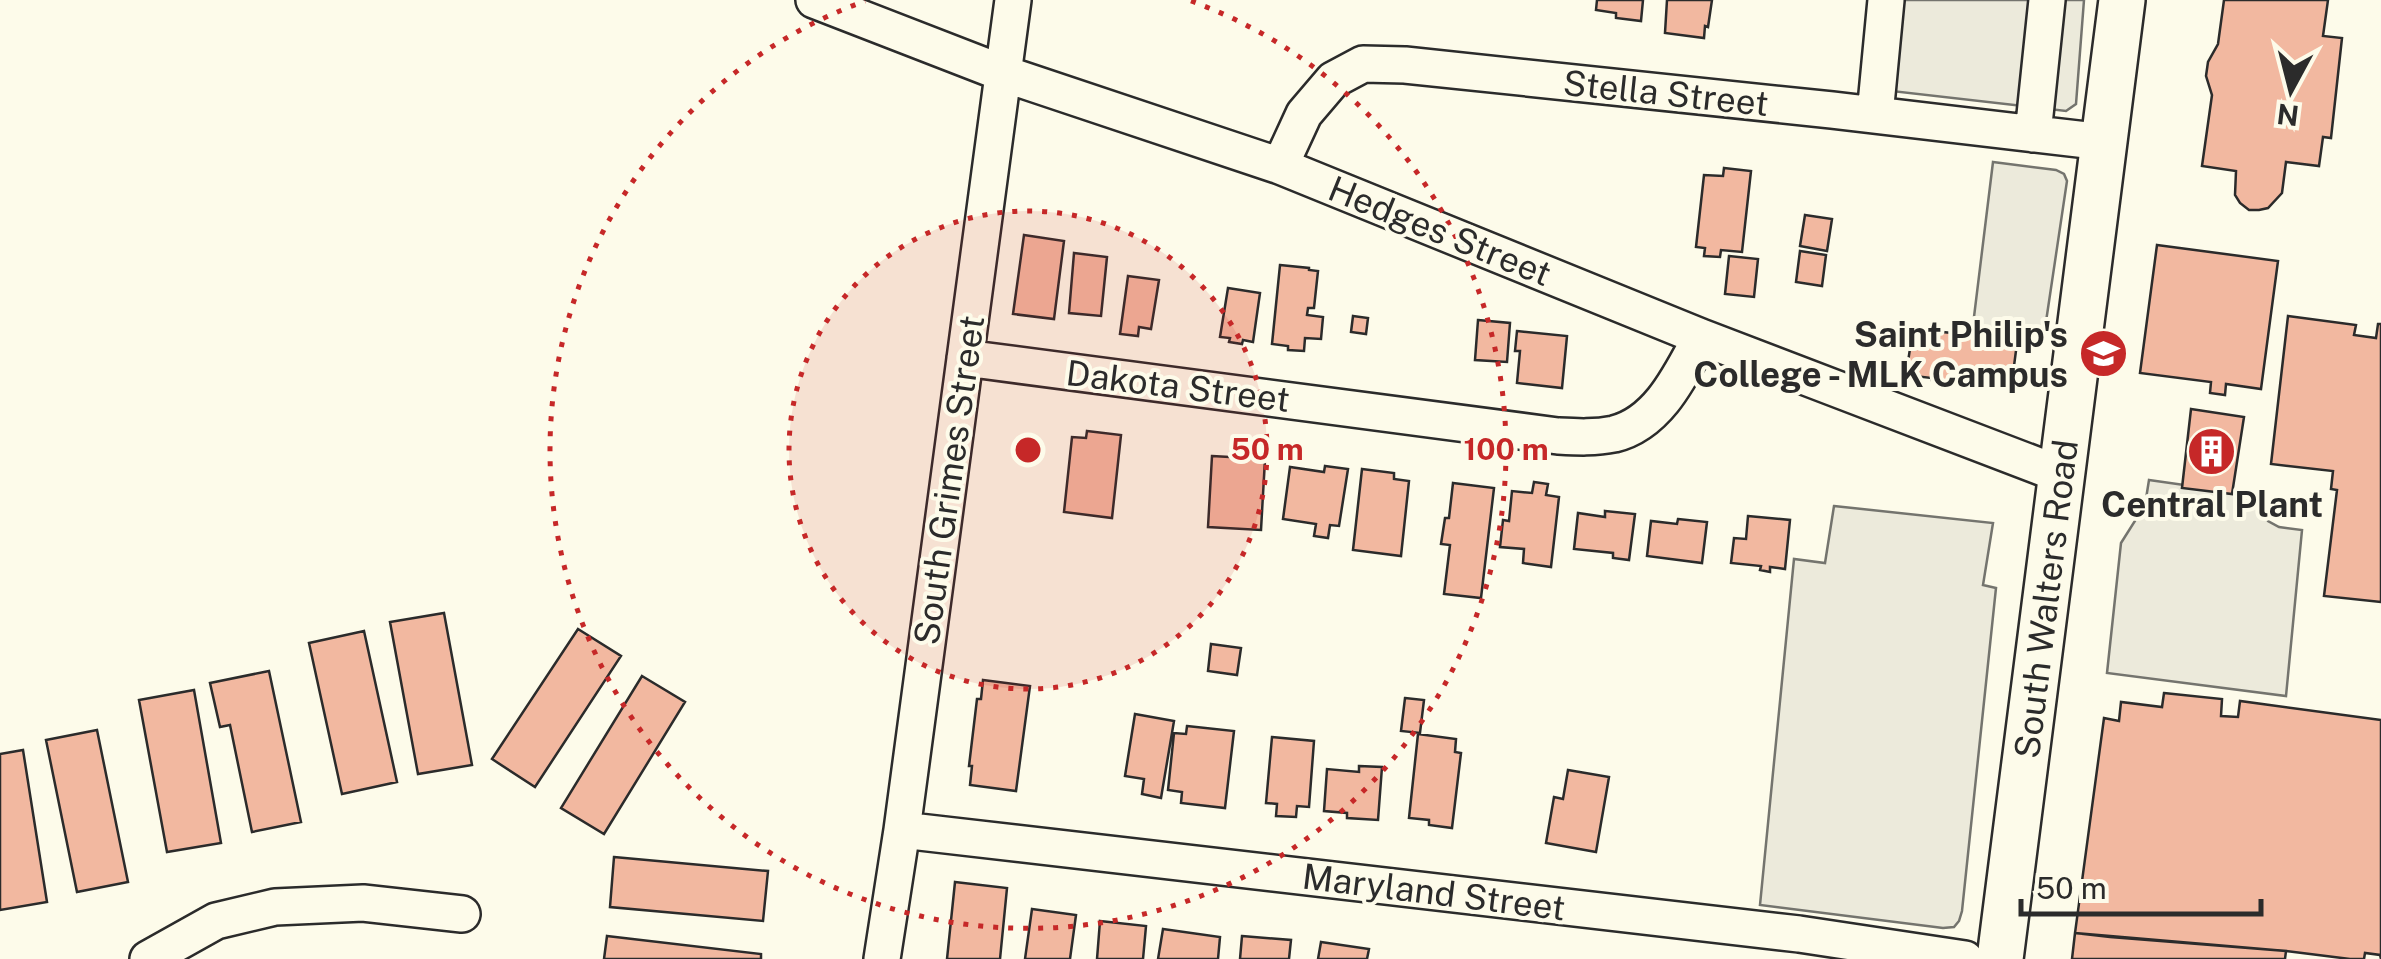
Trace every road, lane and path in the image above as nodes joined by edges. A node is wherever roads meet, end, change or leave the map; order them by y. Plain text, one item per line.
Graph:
1 (814, 0) edge
2 (1013, 0) edge
3 (1886, 0) edge
4 (2047, 0) edge
5 (2122, 0) edge
6 (1005, 74) junction
7 (1875, 116) junction
8 (2033, 134) junction
9 (2104, 142) junction
10 (1280, 166) junction
11 (1701, 336) junction
12 (965, 358) junction
13 (2062, 475) junction
14 (902, 830) junction
15 (462, 914) dead end
16 (148, 959) edge
17 (882, 959) edge
18 (1966, 959) edge
19 (2000, 959) edge

1 - 6 street, Hedges Street
2 - 6 street, South Grimes Street
3 - 7 street
4 - 8 street
5 - 9 main road, South Walters Road
6 - 10 street, Hedges Street
6 - 12 street, South Grimes Street
7 - 8 street, Stella Street
7 - 10 street, Stella Street
8 - 9 street, Stella Street
9 - 13 main road, South Walters Road
10 - 11 street, Hedges Street
11 - 12 street, Dakota Street
11 - 13 street, Hedges Street
12 - 14 street, South Grimes Street
13 - 19 main road, South Walters Road
14 - 17 street, South Grimes Street
14 - 18 street, Maryland Street
15 - 16 street

